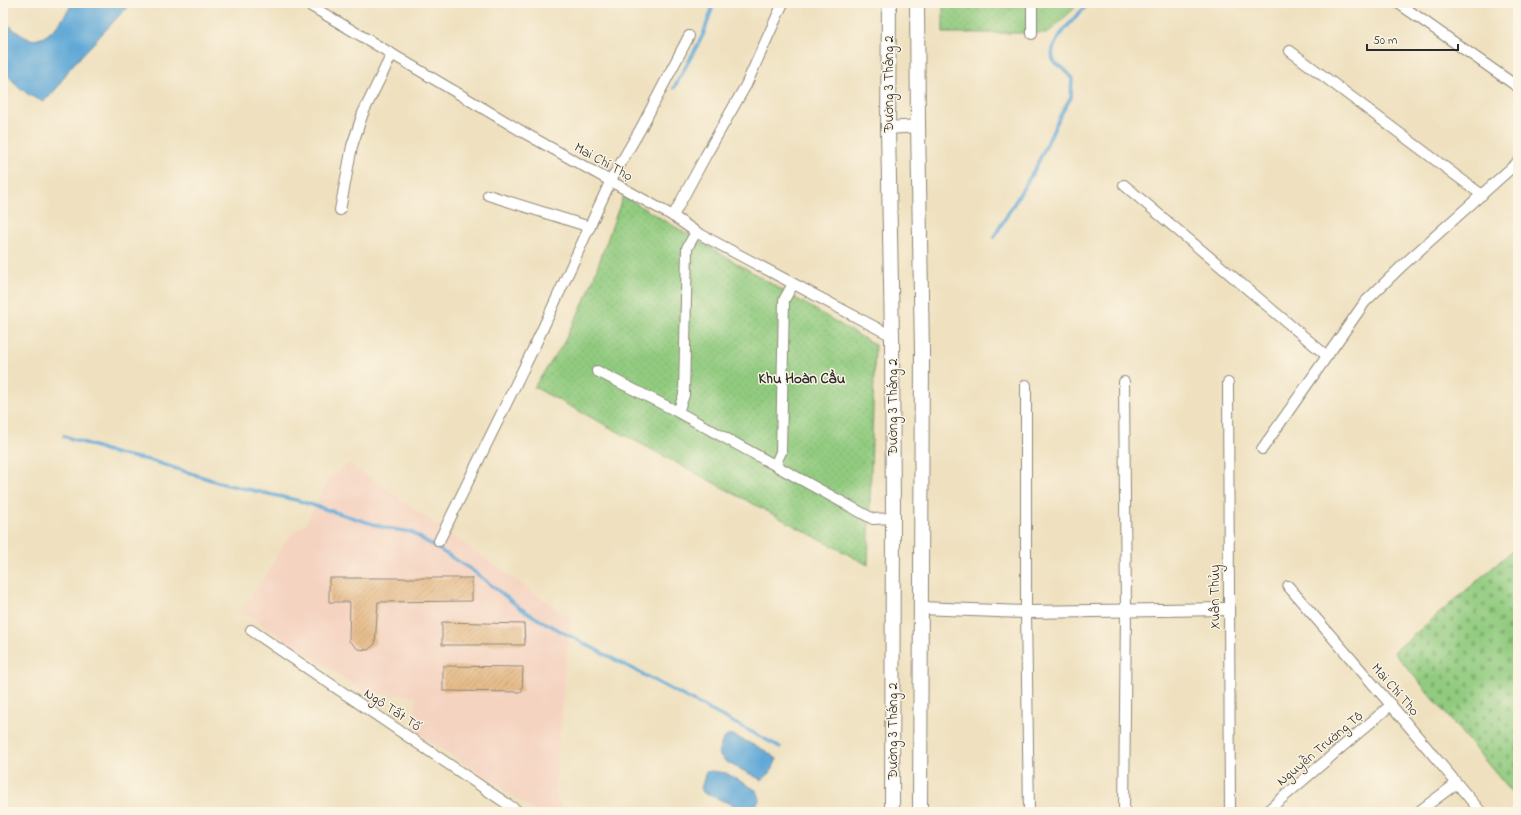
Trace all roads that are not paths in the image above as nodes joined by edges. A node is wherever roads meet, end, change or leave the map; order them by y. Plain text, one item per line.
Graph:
1 (306, 3) edge
2 (783, 3) edge
3 (889, 3) edge
4 (917, 3) edge
5 (1032, 3) edge
6 (1398, 3) edge
7 (1032, 34) dead end
8 (689, 36) dead end
9 (1290, 51) dead end
10 (392, 54) junction
11 (1518, 87) edge
12 (918, 126) junction
13 (888, 128) junction
14 (1518, 162) edge
15 (611, 180) junction
16 (1124, 185) dead end
17 (488, 195) dead end
18 (1482, 196) junction
19 (340, 210) dead end
20 (673, 216) junction
21 (590, 227) junction
22 (696, 232) junction
23 (793, 284) junction
24 (892, 336) junction
25 (1328, 356) junction
26 (597, 371) dead end
27 (1124, 382) dead end
28 (1228, 383) dead end
29 (1026, 385) dead end
30 (678, 412) junction
31 (1262, 449) dead end
32 (775, 465) junction
33 (893, 518) junction
34 (439, 541) dead end
35 (1288, 586) dead end
36 (920, 608) junction
37 (1228, 609) junction
38 (1126, 610) junction
39 (1026, 612) junction
40 (251, 630) dead end
41 (1391, 705) junction
42 (1457, 783) junction
43 (519, 812) edge
44 (892, 812) edge
45 (920, 812) edge
46 (1029, 812) edge
47 (1124, 812) edge
48 (1230, 812) edge
49 (1266, 812) edge
50 (1418, 812) edge
51 (1481, 812) edge

1 - 10 street, Mai Chí Thọ
2 - 20 street
3 - 13 main road, Đường 3 Tháng 2
4 - 12 main road, Đường 3 Tháng 2
5 - 7 street
6 - 11 street
8 - 15 street
9 - 18 street
10 - 15 street, Mai Chí Thọ
10 - 19 street
12 - 13 street
12 - 36 main road, Đường 3 Tháng 2
13 - 24 main road, Đường 3 Tháng 2
14 - 18 street
15 - 20 street, Mai Chí Thọ
15 - 21 street
16 - 25 street
17 - 21 street
18 - 25 street
20 - 22 street, Mai Chí Thọ
21 - 34 street
22 - 23 street, Mai Chí Thọ
22 - 30 street
23 - 24 street, Mai Chí Thọ
23 - 32 street
24 - 33 main road, Đường 3 Tháng 2
25 - 31 street
26 - 30 street
27 - 38 street
28 - 37 street, Xuân Thủy
29 - 39 street
30 - 32 street
32 - 33 street
33 - 44 main road, Đường 3 Tháng 2
35 - 41 street, Mai Chí Thọ
36 - 39 street
36 - 45 main road, Đường 3 Tháng 2
37 - 38 street
37 - 48 street, Xuân Thủy
38 - 39 street
38 - 47 street
39 - 46 street
40 - 43 street, Ngô Tất Tố
41 - 42 street, Mai Chí Thọ
41 - 49 street, Nguyễn Trường Tộ
42 - 50 street
42 - 51 street, Mai Chí Thọ

